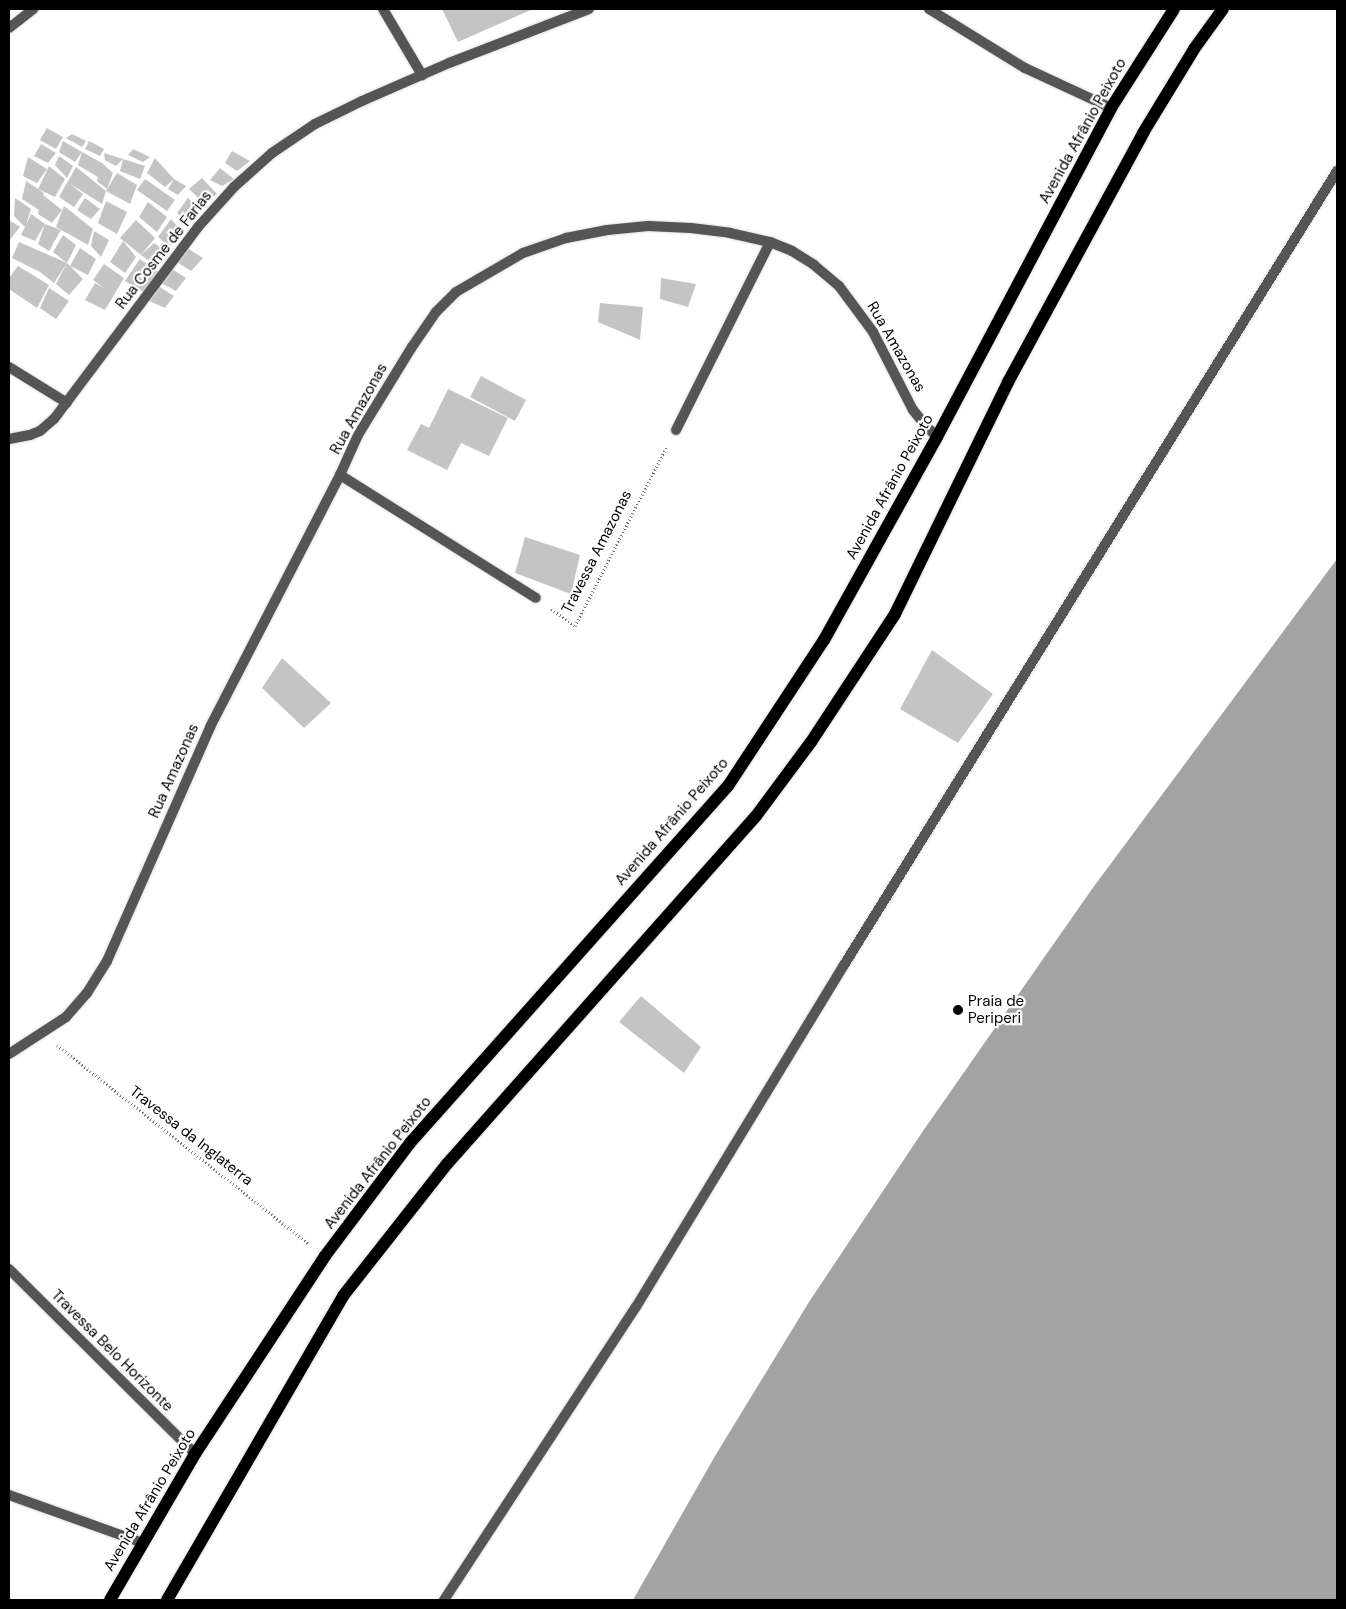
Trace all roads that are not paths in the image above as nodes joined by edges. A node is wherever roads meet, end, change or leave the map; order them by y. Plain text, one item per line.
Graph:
1 (33, 9) edge
2 (383, 9) edge
3 (589, 9) edge
4 (929, 9) edge
5 (1174, 9) edge
6 (1223, 9) edge
7 (9, 28) edge
8 (422, 75) junction
9 (1112, 108) junction
10 (1337, 171) edge
11 (770, 242) junction
12 (9, 367) edge
13 (67, 403) junction
14 (676, 430) road end
15 (937, 437) junction
16 (9, 439) edge
17 (340, 475) junction
18 (536, 598) road end
19 (9, 1054) edge
20 (9, 1269) edge
21 (195, 1454) junction
22 (9, 1495) edge
23 (142, 1543) junction
24 (110, 1600) edge
25 (167, 1600) edge
26 (444, 1600) edge

1 - 7 street
2 - 8 street
3 - 8 street, Rua Cosme de Farias
4 - 9 street
5 - 9 main road, Avenida Afrânio Peixoto
6 - 25 main road
8 - 13 street, Rua Cosme de Farias
9 - 15 main road, Avenida Afrânio Peixoto
10 - 26 street
11 - 14 street
11 - 15 street, Rua Amazonas
11 - 17 street, Rua Amazonas
12 - 13 street
13 - 16 street, Rua Cosme de Farias
15 - 21 main road, Avenida Afrânio Peixoto
17 - 18 street
17 - 19 street, Rua Amazonas
20 - 21 street, Travessa Belo Horizonte
21 - 23 main road, Avenida Afrânio Peixoto
22 - 23 street
23 - 24 main road, Avenida Afrânio Peixoto

